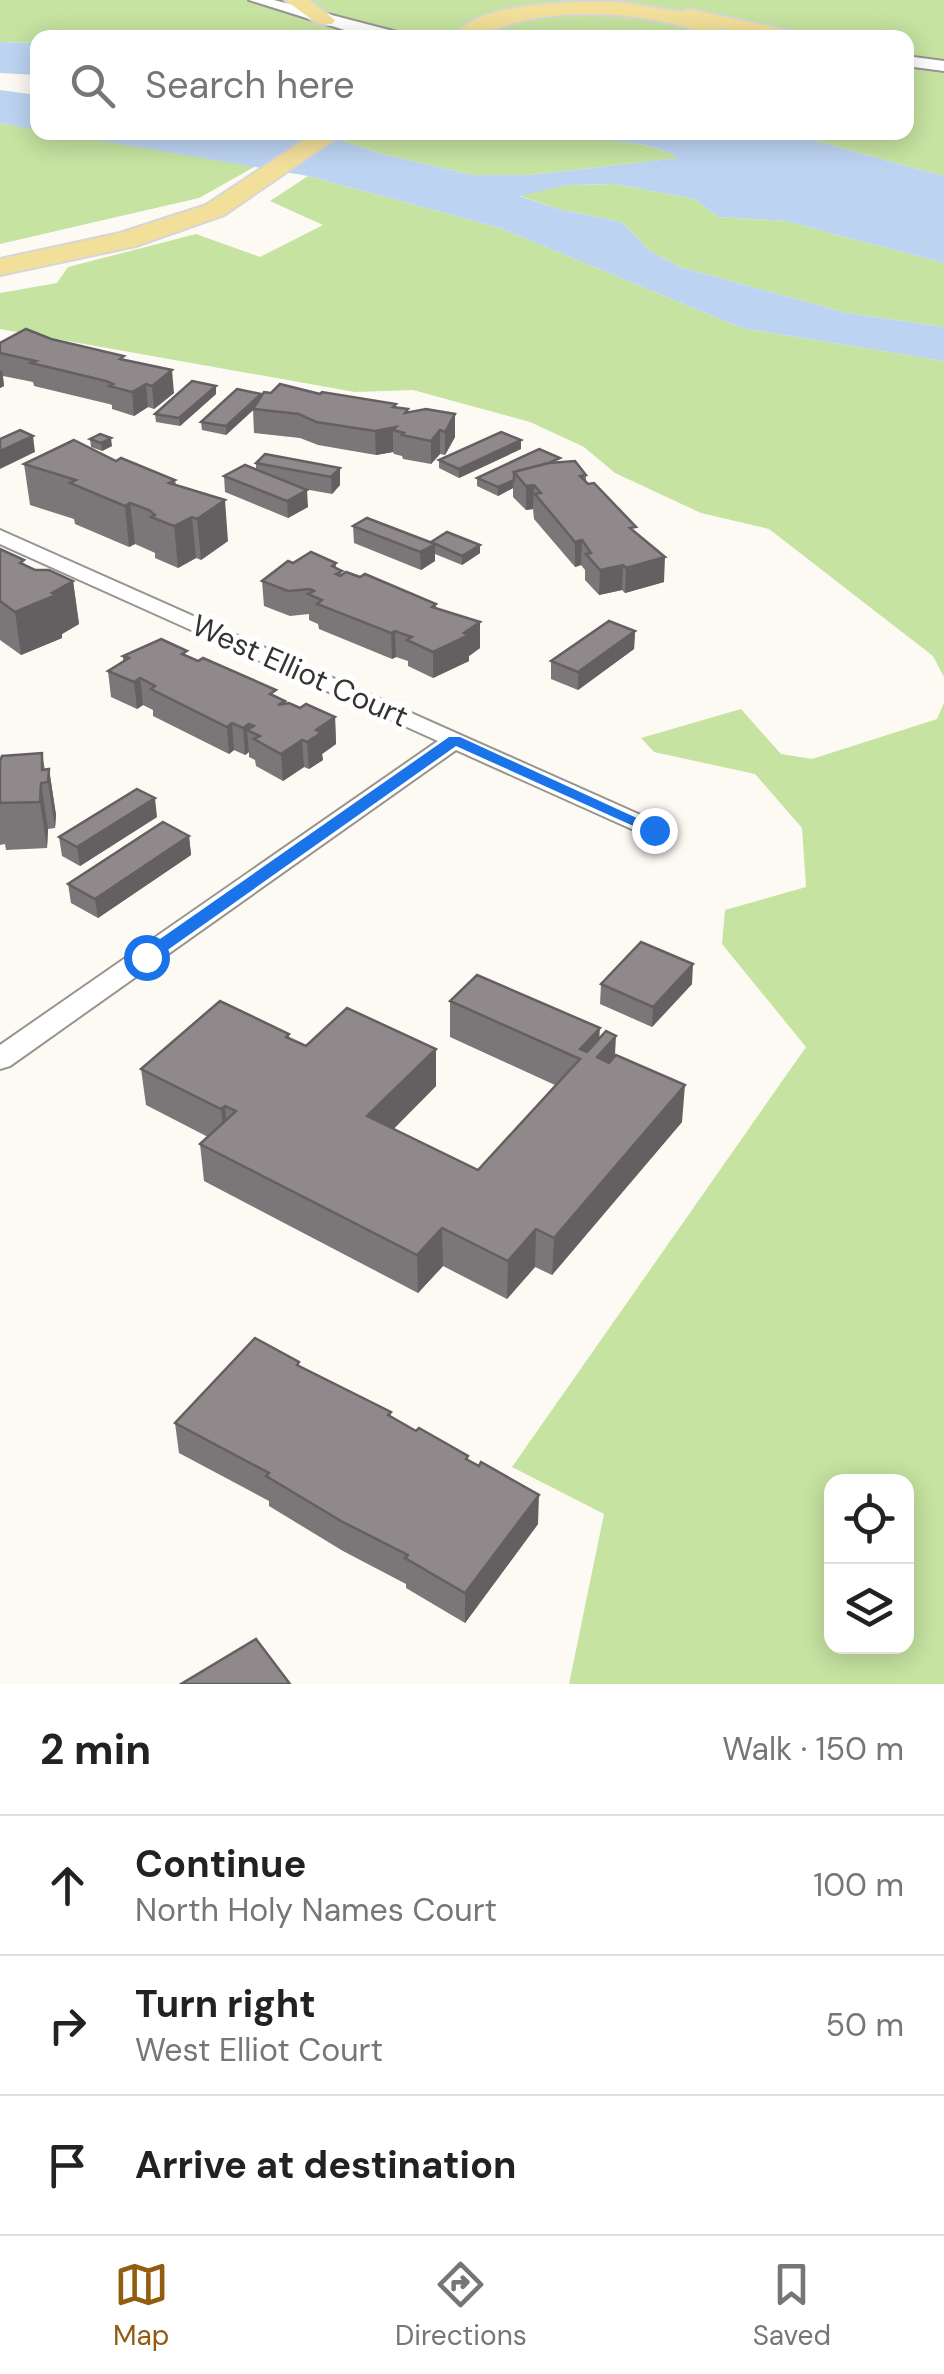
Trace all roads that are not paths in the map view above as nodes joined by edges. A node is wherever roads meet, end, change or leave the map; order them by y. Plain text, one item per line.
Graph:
1 (257, 0) edge
2 (295, 0) edge
3 (522, 0) edge
4 (635, 0) edge
5 (483, 4) dead end
6 (325, 20) junction
7 (373, 30) edge
8 (468, 30) edge
9 (473, 30) edge
10 (477, 30) edge
11 (714, 30) edge
12 (715, 30) edge
13 (914, 62) edge
14 (944, 66) edge
15 (320, 140) edge
16 (0, 267) edge
17 (0, 536) edge
18 (454, 740) junction
19 (654, 830) dead end
20 (0, 1059) edge

1 - 6 street
2 - 6 main road
3 - 9 main road
4 - 11 main road
5 - 8 main road
6 - 7 street
10 - 12 main road
13 - 14 street
15 - 16 main road
17 - 18 street, West Elliot Court
18 - 19 street, West Elliot Court
18 - 20 street

